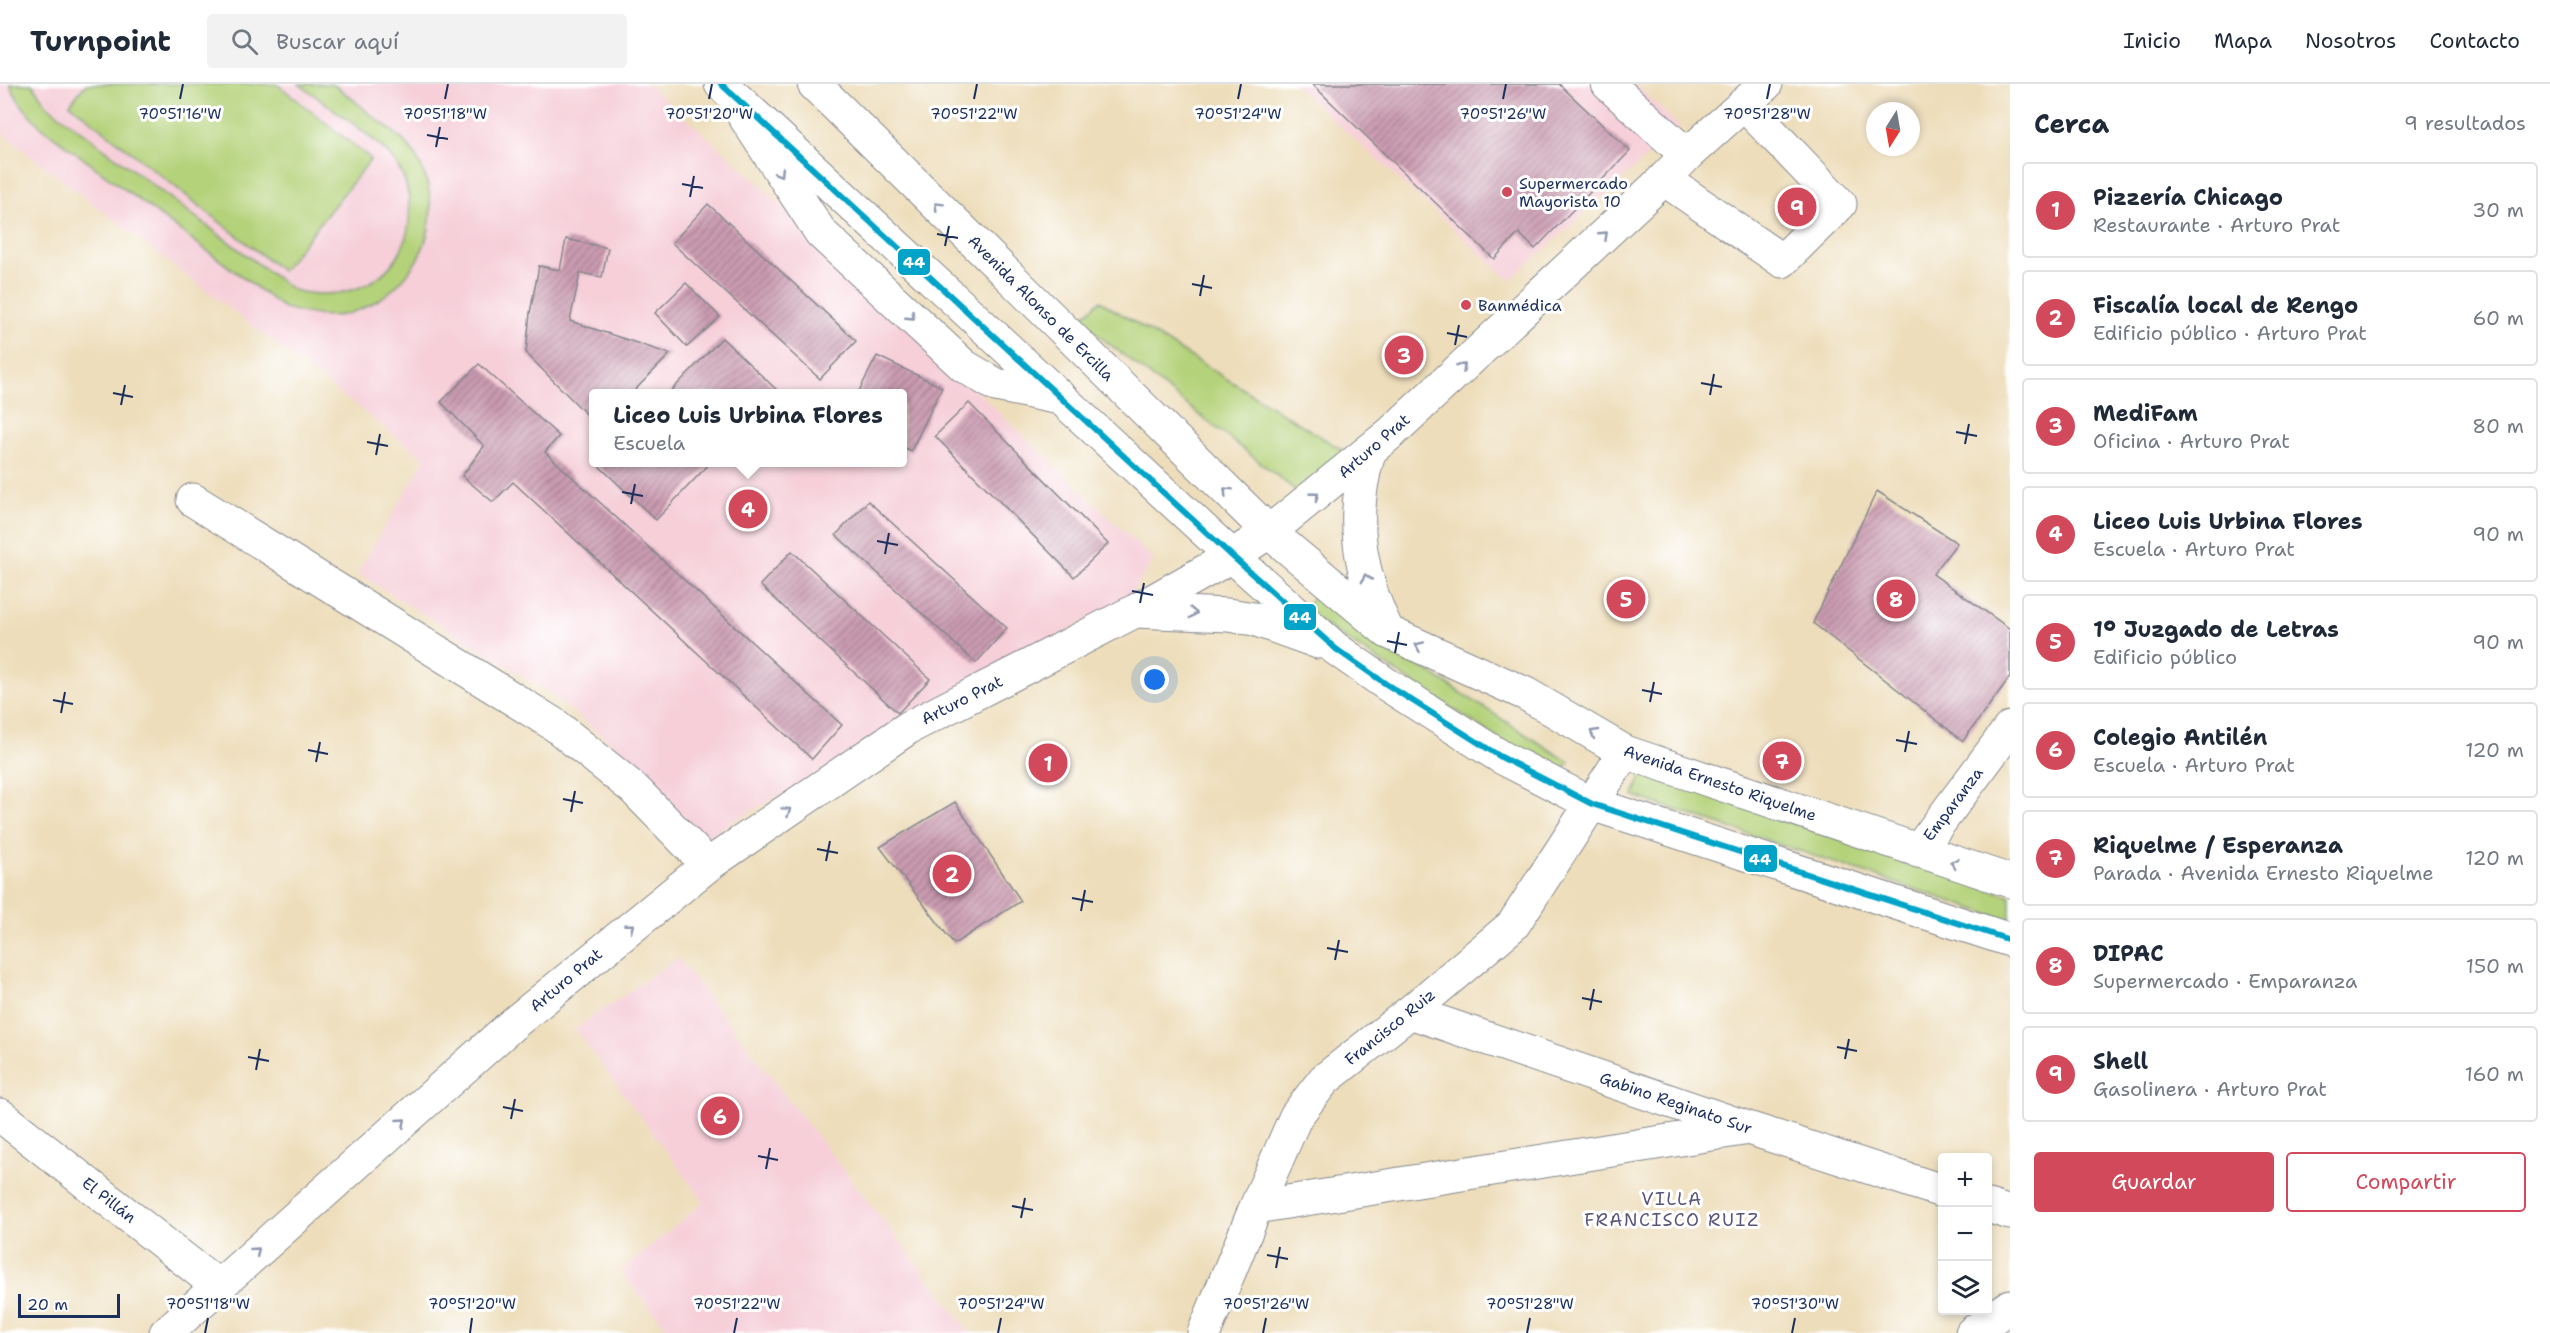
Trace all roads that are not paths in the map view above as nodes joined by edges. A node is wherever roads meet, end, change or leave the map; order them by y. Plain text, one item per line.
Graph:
1 (814, 84) edge
2 (1608, 84) edge
3 (724, 86) edge
4 (1755, 94) edge
5 (1687, 155) junction
6 (1664, 179) junction
7 (1369, 453) junction
8 (193, 500) dead end
9 (1269, 532) junction
10 (1232, 556) junction
11 (1135, 611) junction
12 (1388, 632) junction
13 (1336, 649) junction
14 (2010, 728) edge
15 (1625, 752) junction
16 (1592, 804) junction
17 (1918, 851) junction
18 (708, 865) junction
19 (2010, 881) edge
20 (2010, 940) edge
21 (1410, 1012) junction
22 (0, 1115) edge
23 (1748, 1128) junction
24 (1938, 1190) edge
25 (1256, 1207) junction
26 (1991, 1207) edge
27 (2010, 1213) edge
28 (217, 1285) junction
29 (2010, 1306) edge
30 (166, 1333) edge
31 (1204, 1333) edge
32 (1972, 1333) edge

9 -> 1 main road, Avenida Alonso de Ercilla
2 - 5 main road
3 -> 10 main road
4 - 5 main road, Arturo Prat
4 - 6 main road
5 - 6 main road, Arturo Prat
7 -> 6 main road, Arturo Prat
9 -> 7 main road, Arturo Prat
12 -> 7 main road
8 - 18 main road
9 - 10 main road, Arturo Prat
9 - 12 main road, Avenida Ernesto Riquelme
10 - 11 main road, Arturo Prat
10 - 13 main road
11 -> 13 main road
18 -> 11 main road, Arturo Prat
15 -> 12 main road, Avenida Ernesto Riquelme
13 - 16 main road
14 - 17 main road, Emparanza
15 - 16 main road, Francisco Ruiz
15 - 17 main road, Avenida Ernesto Riquelme
16 - 20 main road
16 - 21 main road, Francisco Ruiz
19 -> 17 main road, Avenida Ernesto Riquelme
28 -> 18 main road, Arturo Prat
21 - 23 main road, Gabino Reginato Sur
21 - 25 main road, Francisco Ruiz
22 - 28 main road, El Pillán
23 - 24 main road, Gabino Reginato Sur
23 - 25 main road
25 - 31 main road, Francisco Ruiz
26 - 27 main road
28 - 30 main road, Arturo Prat
29 - 32 main road

